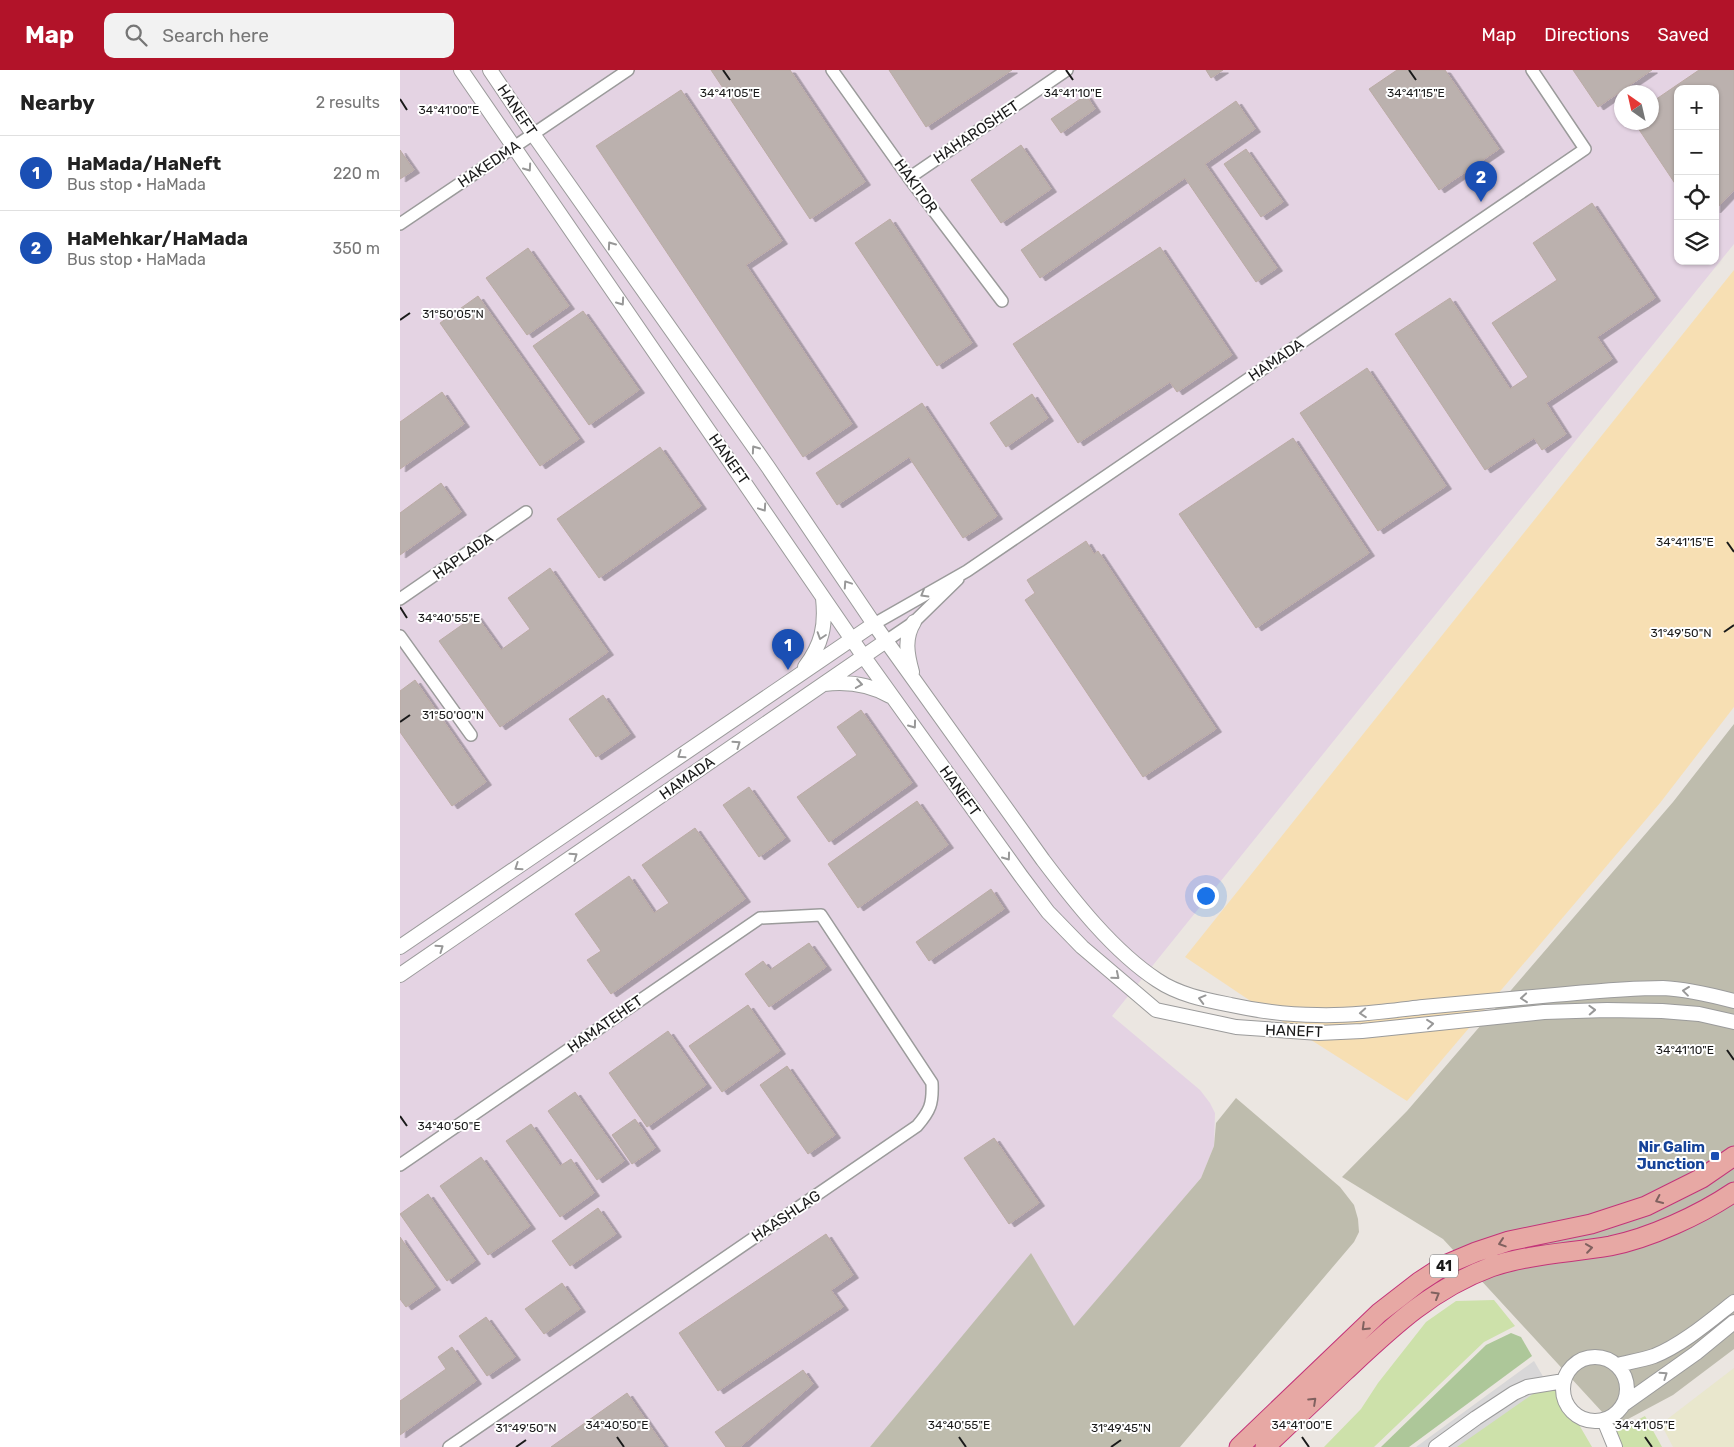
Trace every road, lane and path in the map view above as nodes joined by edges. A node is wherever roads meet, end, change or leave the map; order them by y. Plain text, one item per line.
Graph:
1 (461, 70) edge
2 (490, 70) edge
3 (628, 70) edge
4 (832, 70) edge
5 (1067, 70) edge
6 (1532, 70) edge
7 (533, 134) junction
8 (514, 147) junction
9 (909, 178) junction
10 (400, 224) edge
11 (1002, 301) dead end
12 (526, 512) dead end
13 (966, 571) junction
14 (822, 595) junction
15 (400, 599) edge
16 (914, 622) junction
17 (874, 624) junction
18 (400, 636) edge
19 (852, 639) junction
20 (886, 642) junction
21 (864, 656) junction
22 (801, 673) junction
23 (914, 680) junction
24 (823, 684) junction
25 (893, 697) junction
26 (471, 735) dead end
27 (821, 915) joint
28 (400, 948) edge
29 (400, 976) edge
30 (1734, 1000) edge
31 (1734, 1022) edge
32 (1734, 1156) edge
33 (400, 1166) edge
34 (1733, 1193) edge
35 (1734, 1302) edge
36 (1734, 1322) edge
37 (1670, 1348) junction
38 (1681, 1364) junction
39 (1617, 1365) junction
40 (1564, 1380) junction
41 (1624, 1404) junction
42 (1604, 1420) junction
43 (449, 1447) edge
44 (1239, 1447) edge
45 (1265, 1447) edge
46 (1436, 1447) edge
47 (1615, 1447) edge

1 - 8 street, HANEFT
2 - 7 street, HANEFT
3 - 7 street, HAKEDMA
4 - 9 street, HAKITOR
5 - 9 street, HAHAROSHET
6 - 13 street, HAMADA
7 - 8 street, HAKEDMA
17 -> 7 street, HANEFT
8 - 10 street, HAKEDMA
8 -> 14 street, HANEFT
9 - 11 street, HAKITOR
12 - 15 street, HAPLADA
13 - 16 street, HAMADA
13 -> 17 street, HAMADA
14 - 19 street, HANEFT
14 -> 22 street
16 - 20 street, HAMADA
16 - 23 street
17 - 19 street, HAMADA
17 - 20 street, HANEFT
18 - 26 street
19 - 21 street, HANEFT
19 - 22 street, HAMADA
20 - 21 street, HAMADA
20 - 23 street, HANEFT
21 - 24 street, HAMADA
21 - 25 street, HANEFT
22 -> 28 street, HAMADA
30 -> 23 street, HANEFT
24 -> 25 street
29 -> 24 street, HAMADA
25 -> 31 street, HANEFT
27 - 33 street, HAMATEHET
27 - 43 street, HAASHLAG
32 -> 44 highway, 41
45 -> 34 highway, 41
35 - 37 street
36 - 38 street
37 - 38 street
37 - 39 street
41 -> 38 street
39 - 40 street
39 - 41 street
40 - 42 street
40 - 46 street
41 - 42 street
42 - 47 street

